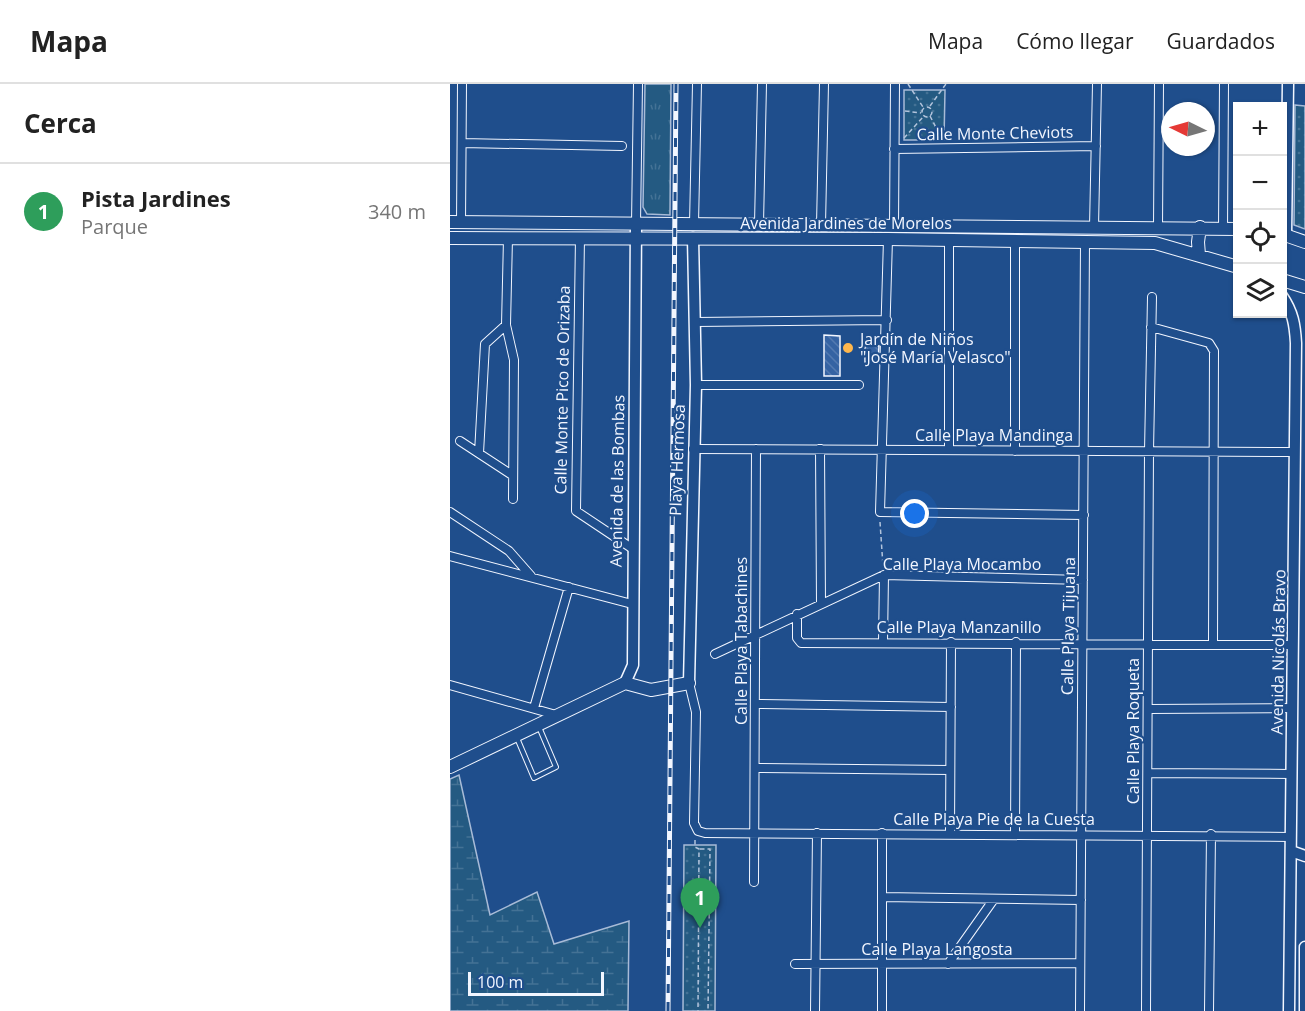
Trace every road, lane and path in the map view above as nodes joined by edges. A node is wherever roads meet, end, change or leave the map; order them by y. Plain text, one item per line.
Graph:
1 (462, 84) edge
2 (638, 84) edge
3 (697, 84) edge
4 (762, 84) edge
5 (824, 84) edge
6 (896, 84) edge
7 (908, 84) edge
8 (946, 84) edge
9 (1097, 84) edge
10 (1159, 84) edge
11 (1224, 84) edge
12 (1288, 84) edge
13 (929, 107) junction
14 (923, 108) junction
15 (895, 110) junction
16 (923, 114) junction
17 (930, 116) junction
18 (462, 143) junction
19 (622, 146) dead end
20 (1096, 146) junction
21 (894, 149) junction
22 (947, 149) junction
23 (1285, 210) edge
24 (455, 222) edge
25 (636, 224) junction
26 (694, 224) junction
27 (759, 224) junction
28 (820, 225) junction
29 (857, 225) junction
30 (894, 225) junction
31 (1094, 227) junction
32 (1158, 227) junction
33 (1200, 228) junction
34 (1223, 229) junction
35 (1233, 229) edge
36 (1287, 236) edge
37 (580, 237) junction
38 (450, 238) edge
39 (508, 238) junction
40 (636, 238) junction
41 (693, 238) junction
42 (857, 239) junction
43 (888, 239) junction
44 (949, 240) junction
45 (1015, 241) junction
46 (1084, 242) junction
47 (1305, 242) edge
48 (1199, 255) junction
49 (1233, 265) edge
50 (1287, 282) edge
51 (1305, 287) edge
52 (1152, 297) dead end
53 (1287, 303) edge
54 (887, 320) junction
55 (696, 322) junction
56 (506, 325) junction
57 (1151, 327) junction
58 (696, 385) junction
59 (859, 385) dead end
60 (1300, 391) edge
61 (460, 441) dead end
62 (950, 448) junction
63 (693, 449) junction
64 (756, 449) junction
65 (820, 449) junction
66 (881, 450) junction
67 (1014, 451) junction
68 (1083, 451) junction
69 (1149, 451) junction
70 (1215, 451) junction
71 (1295, 452) junction
72 (479, 453) junction
73 (512, 475) junction
74 (513, 499) dead end
75 (450, 512) edge
76 (880, 512) junction
77 (1084, 515) junction
78 (633, 549) junction
79 (450, 556) edge
80 (884, 575) junction
81 (532, 577) junction
82 (1083, 580) junction
83 (569, 587) junction
84 (821, 603) junction
85 (632, 604) junction
86 (797, 614) junction
87 (1305, 630) edge
88 (755, 634) junction
89 (1293, 639) junction
90 (883, 642) junction
91 (951, 642) junction
92 (1016, 642) junction
93 (1082, 643) junction
94 (1148, 644) junction
95 (1213, 644) junction
96 (715, 654) dead end
97 (625, 683) junction
98 (690, 683) junction
99 (450, 685) edge
100 (756, 704) junction
101 (951, 707) junction
102 (534, 708) junction
103 (1292, 708) junction
104 (1149, 709) junction
105 (556, 715) junction
106 (538, 724) junction
107 (515, 735) junction
108 (1292, 743) junction
109 (1305, 743) edge
110 (450, 766) edge
111 (756, 768) junction
112 (950, 770) junction
113 (1148, 773) junction
114 (1292, 774) junction
115 (698, 831) junction
116 (754, 833) junction
117 (817, 833) junction
118 (882, 833) junction
119 (950, 834) junction
120 (1081, 834) junction
121 (1148, 834) junction
122 (1211, 834) junction
123 (1015, 835) junction
124 (1291, 837) junction
125 (699, 849) junction
126 (1291, 851) junction
127 (1305, 856) edge
128 (754, 882) dead end
129 (882, 897) junction
130 (994, 899) junction
131 (1081, 900) junction
132 (1305, 947) edge
133 (1079, 963) junction
134 (795, 964) dead end
135 (815, 964) junction
136 (881, 964) junction
137 (948, 964) junction
138 (698, 1011) edge
139 (708, 1011) edge
140 (815, 1011) edge
141 (882, 1011) edge
142 (1080, 1011) edge
143 (1146, 1011) edge
144 (1209, 1011) edge
145 (1289, 1011) edge
146 (1305, 1011) edge

1 - 18 street
2 - 25 street, Avenida de las Bombas
3 - 26 street
4 - 27 street
5 - 28 street
6 - 15 street
7 - 14 path
8 - 13 path
9 - 20 street
10 - 32 street
11 - 34 street
12 - 23 street
13 - 14 path
13 - 17 path
14 - 16 path
15 - 16 path
15 - 21 street
16 - 17 path
16 - 21 path
17 - 22 path
18 - 19 street
18 - 24 street
20 - 22 street, Calle Monte Cheviots
20 - 31 street
21 - 22 street, Calle Monte Cheviots
21 - 30 street
24 - 25 main road, Avenida Jardines de Morelos
25 - 26 main road, Avenida Jardines de Morelos
25 - 40 street, Avenida de las Bombas
26 - 27 main road, Avenida Jardines de Morelos
27 - 28 main road, Avenida Jardines de Morelos
28 - 29 main road, Avenida Jardines de Morelos
29 - 30 main road, Avenida Jardines de Morelos
29 - 42 main road
30 - 31 main road, Avenida Jardines de Morelos
31 - 32 main road, Avenida Jardines de Morelos
32 - 33 main road, Avenida Jardines de Morelos
33 - 34 main road, Avenida Jardines de Morelos
33 - 48 main road
34 - 35 main road, Avenida Jardines de Morelos
36 - 47 main road
37 - 39 main road, Avenida Jardines de Morelos
37 - 40 main road, Avenida Jardines de Morelos
37 - 78 street, Calle Monte Pico de Orizaba
38 - 39 main road, Avenida Jardines de Morelos
39 - 56 street
40 - 41 main road, Avenida Jardines de Morelos
40 - 78 street, Avenida de las Bombas
41 - 42 main road, Avenida Jardines de Morelos
41 - 55 street, Playa Hermosa
42 - 43 main road, Avenida Jardines de Morelos
43 - 44 main road, Avenida Jardines de Morelos
43 - 54 street
44 - 45 main road, Avenida Jardines de Morelos
44 - 62 street
45 - 46 main road, Avenida Jardines de Morelos
45 - 67 street
46 - 48 main road, Avenida Jardines de Morelos
46 - 68 street, Calle Playa Tijuana
48 - 49 main road, Avenida Jardines de Morelos
50 - 51 main road
52 - 57 street, Calle Playa Roqueta
53 - 60 street, Avenida Nicolás Bravo
54 - 55 street
54 - 66 street
55 - 58 street, Playa Hermosa
56 - 72 street
56 - 73 street
57 - 69 street, Calle Playa Roqueta
57 - 70 street
58 - 59 street
58 - 63 street, Playa Hermosa
60 - 71 street, Avenida Nicolás Bravo
61 - 72 street
62 - 66 street, Calle Playa Mandinga
62 - 67 street, Calle Playa Mandinga
63 - 64 street, Calle Playa Mandinga
63 - 98 street, Playa Hermosa
64 - 65 street, Calle Playa Mandinga
64 - 88 street, Calle Playa Tabachines
65 - 66 street, Calle Playa Mandinga
65 - 84 street
66 - 76 street
67 - 68 street, Calle Playa Mandinga
68 - 69 street, Calle Playa Mandinga
68 - 77 street, Calle Playa Tijuana
69 - 70 street, Calle Playa Mandinga
69 - 94 street, Calle Playa Roqueta
70 - 71 street, Calle Playa Mandinga
70 - 95 street
71 - 89 street, Avenida Nicolás Bravo
72 - 73 street
73 - 74 street
75 - 81 street
76 - 77 street
76 - 80 path
77 - 82 street, Calle Playa Tijuana
78 - 85 street, Avenida de las Bombas
79 - 81 street
80 - 82 street, Calle Playa Mocambo
80 - 84 street, Calle Playa Mocambo
80 - 90 street
81 - 83 street
82 - 93 street, Calle Playa Tijuana
83 - 85 street
83 - 102 street
84 - 86 street, Calle Playa Mocambo
85 - 97 street, Avenida de las Bombas
86 - 88 street, Calle Playa Mocambo
86 - 90 street, Calle Playa Manzanillo
87 - 89 street
88 - 96 street, Calle Playa Mocambo
88 - 100 street, Calle Playa Tabachines
89 - 95 street, Calle Playa Manzanillo
89 - 103 street, Avenida Nicolás Bravo
90 - 91 street, Calle Playa Manzanillo
91 - 92 street, Calle Playa Manzanillo
91 - 101 street
92 - 93 street, Calle Playa Manzanillo
92 - 123 street
93 - 94 street, Calle Playa Manzanillo
93 - 120 street, Calle Playa Tijuana
94 - 95 street, Calle Playa Manzanillo
94 - 104 street, Calle Playa Roqueta
97 - 98 main road
97 - 105 main road
98 - 115 street, Playa Hermosa
99 - 102 street
100 - 101 street
100 - 111 street, Calle Playa Tabachines
101 - 112 street
102 - 105 street
103 - 104 street
103 - 108 street, Avenida Nicolás Bravo
104 - 113 street, Calle Playa Roqueta
105 - 106 main road
106 - 107 main road
106 - 107 lane
107 - 110 main road
108 - 109 street
108 - 114 street, Avenida Nicolás Bravo
111 - 112 street
111 - 116 street, Calle Playa Tabachines
112 - 119 street
113 - 114 street
113 - 121 street, Calle Playa Roqueta
114 - 124 street, Avenida Nicolás Bravo
115 - 116 street, Calle Playa Pie de la Cuesta
115 - 125 path
116 - 117 street, Calle Playa Pie de la Cuesta
116 - 128 street, Calle Playa Tabachines
117 - 118 street, Calle Playa Pie de la Cuesta
117 - 135 street
118 - 119 street, Calle Playa Pie de la Cuesta
118 - 129 street
119 - 123 street, Calle Playa Pie de la Cuesta
120 - 121 street, Calle Playa Pie de la Cuesta
120 - 123 street, Calle Playa Pie de la Cuesta
120 - 131 street, Calle Playa Tijuana
121 - 122 street, Calle Playa Pie de la Cuesta
121 - 143 street, Calle Playa Roqueta
122 - 124 street, Calle Playa Pie de la Cuesta
122 - 144 street
124 - 126 street, Avenida Nicolás Bravo
125 - 138 path
125 - 139 path
126 - 127 street
126 - 145 street, Avenida Nicolás Bravo
129 - 130 street
129 - 136 street
130 - 131 street
130 - 137 street
131 - 133 street, Calle Playa Tijuana
132 - 146 street
133 - 137 street, Calle Playa Langosta
133 - 142 street, Calle Playa Tijuana
134 - 135 street, Calle Playa Langosta
135 - 136 street, Calle Playa Langosta
135 - 140 street
136 - 137 street, Calle Playa Langosta
136 - 141 street

